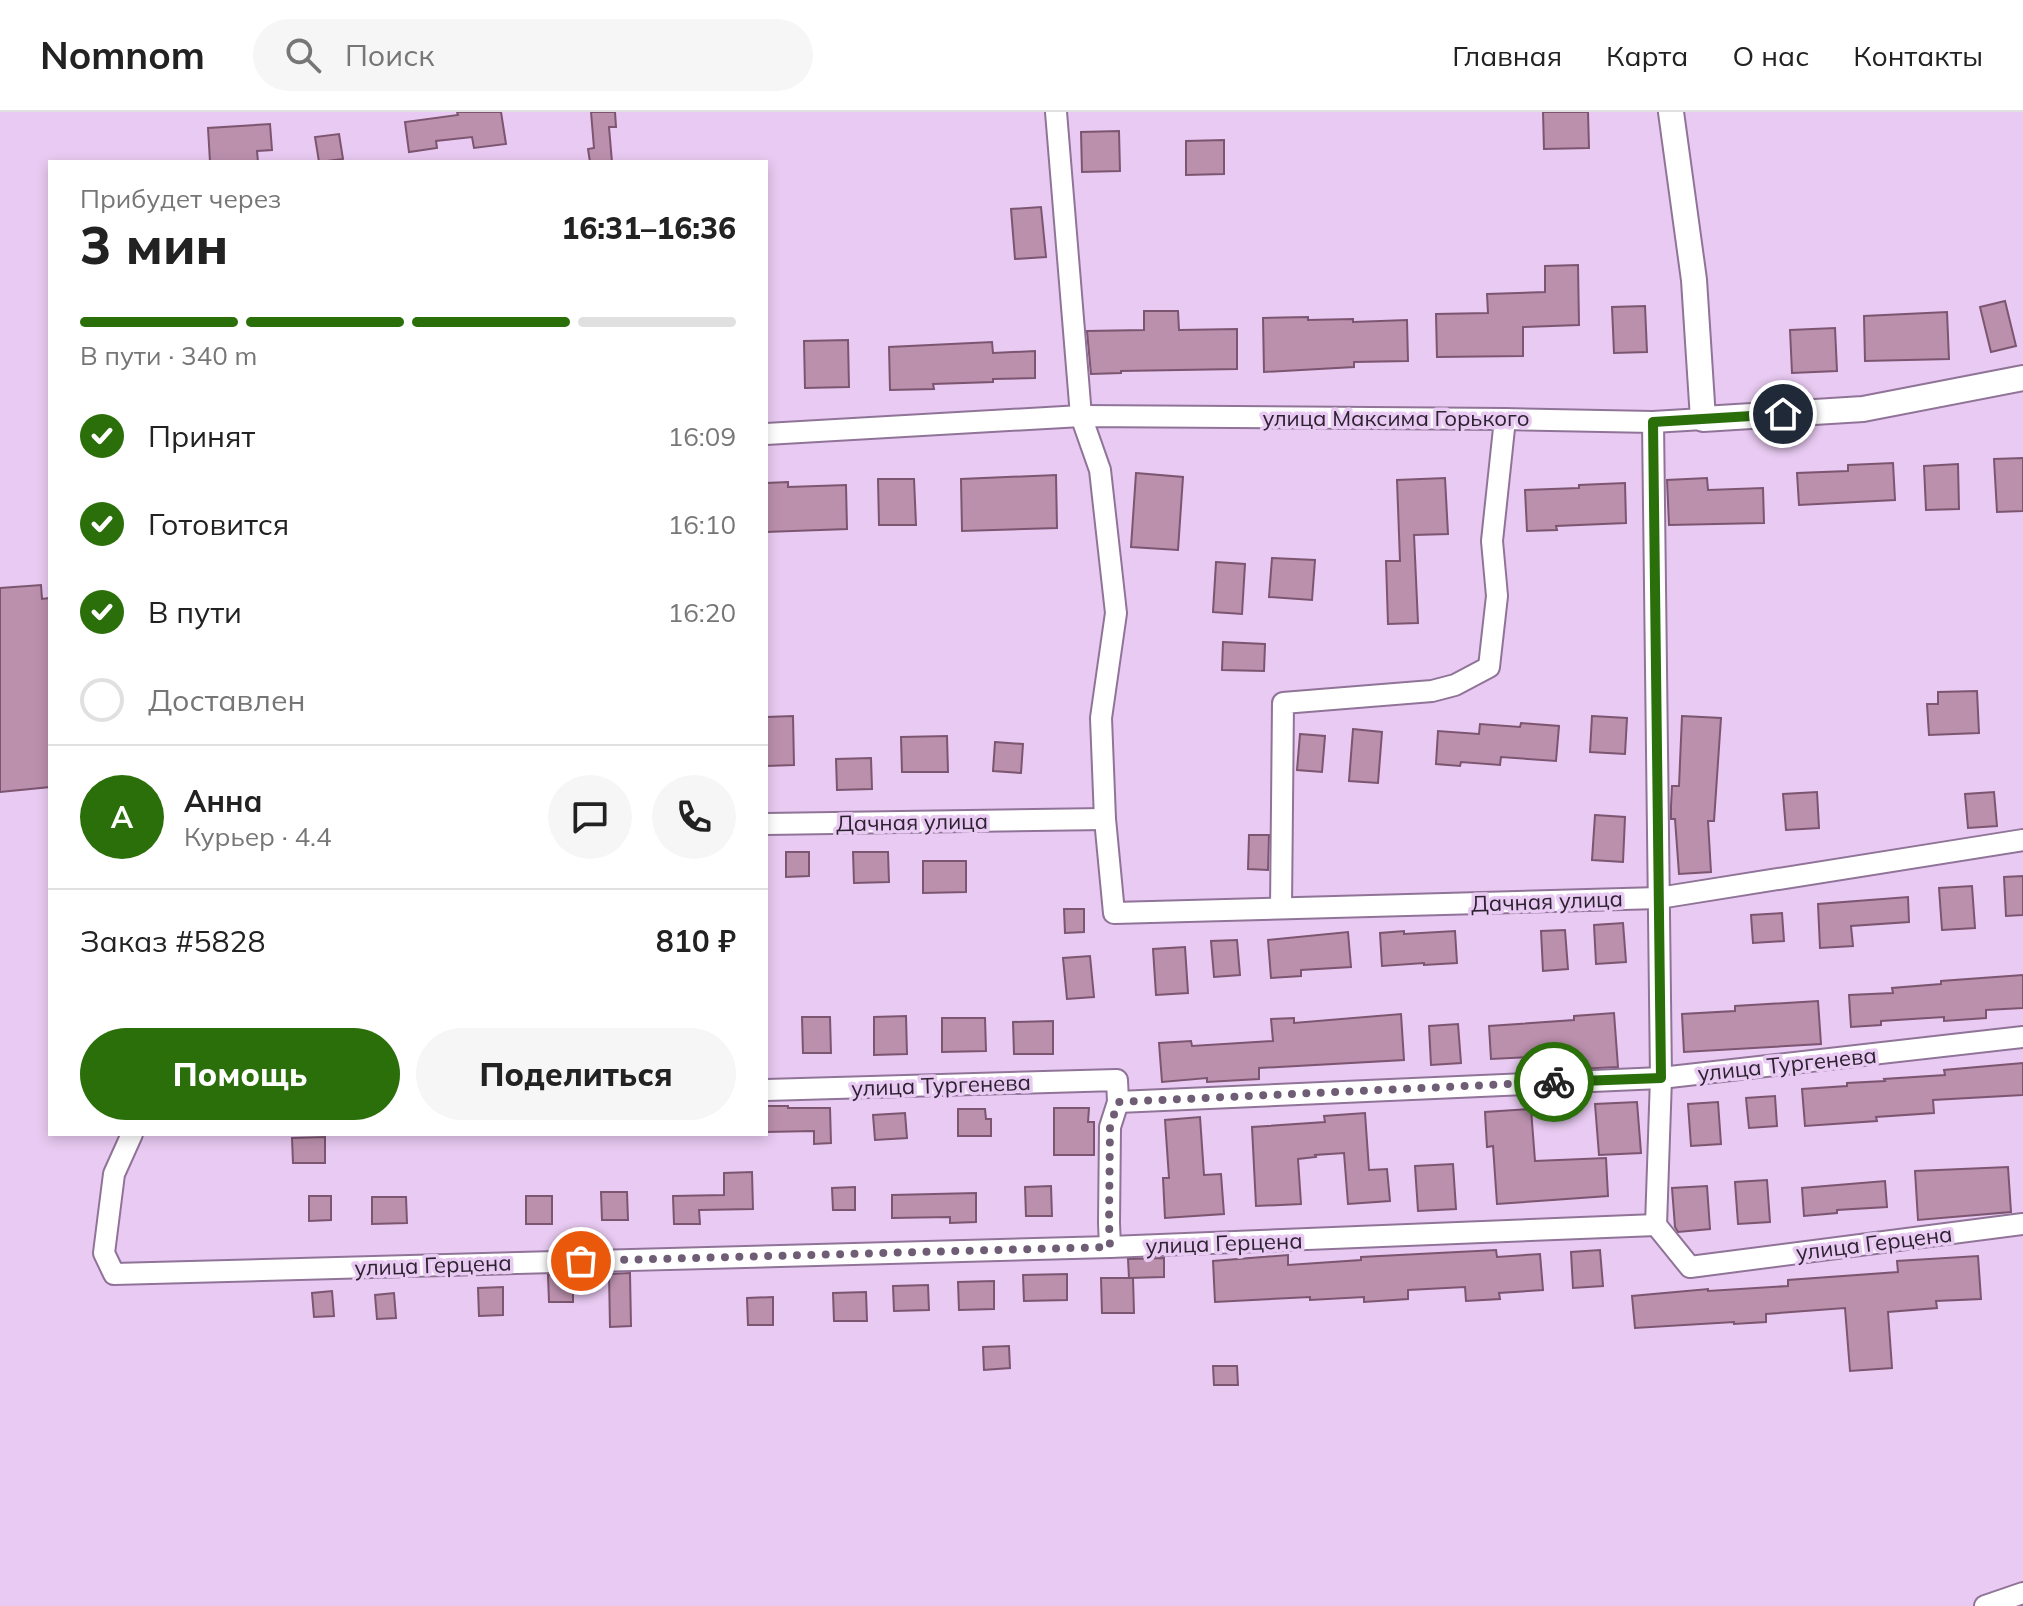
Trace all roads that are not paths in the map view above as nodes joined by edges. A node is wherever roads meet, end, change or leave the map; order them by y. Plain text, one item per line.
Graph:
1 (1056, 112) edge
2 (1671, 112) edge
3 (2023, 378) edge
4 (1081, 416) junction
5 (1505, 419) junction
6 (1703, 419) junction
7 (1653, 422) junction
8 (768, 434) edge
9 (1105, 819) junction
10 (768, 824) edge
11 (2023, 840) edge
12 (1659, 898) junction
13 (1281, 908) junction
14 (2023, 1037) edge
15 (1661, 1078) junction
16 (768, 1090) edge
17 (1118, 1102) junction
18 (131, 1136) edge
19 (2023, 1224) edge
20 (1656, 1225) junction
21 (1110, 1247) junction
22 (2023, 1593) edge
23 (1985, 1606) edge

1 - 4 street
2 - 6 street
3 - 6 street, улица Максима Горького
4 - 5 street, улица Максима Горького
4 - 8 street, улица Максима Горького
4 - 9 street
5 - 7 street, улица Максима Горького
5 - 13 street
6 - 7 street, улица Максима Горького
7 - 12 street
9 - 10 street, Дачная улица
9 - 13 street, Дачная улица
11 - 12 street, Дачная улица
12 - 13 street, Дачная улица
12 - 15 street
14 - 15 street, улица Тургенева
15 - 17 street, улица Тургенева
15 - 20 street
16 - 17 street, улица Тургенева
17 - 21 street
18 - 21 street, улица Герцена
19 - 20 street, улица Герцена
20 - 21 street, улица Герцена
22 - 23 street

